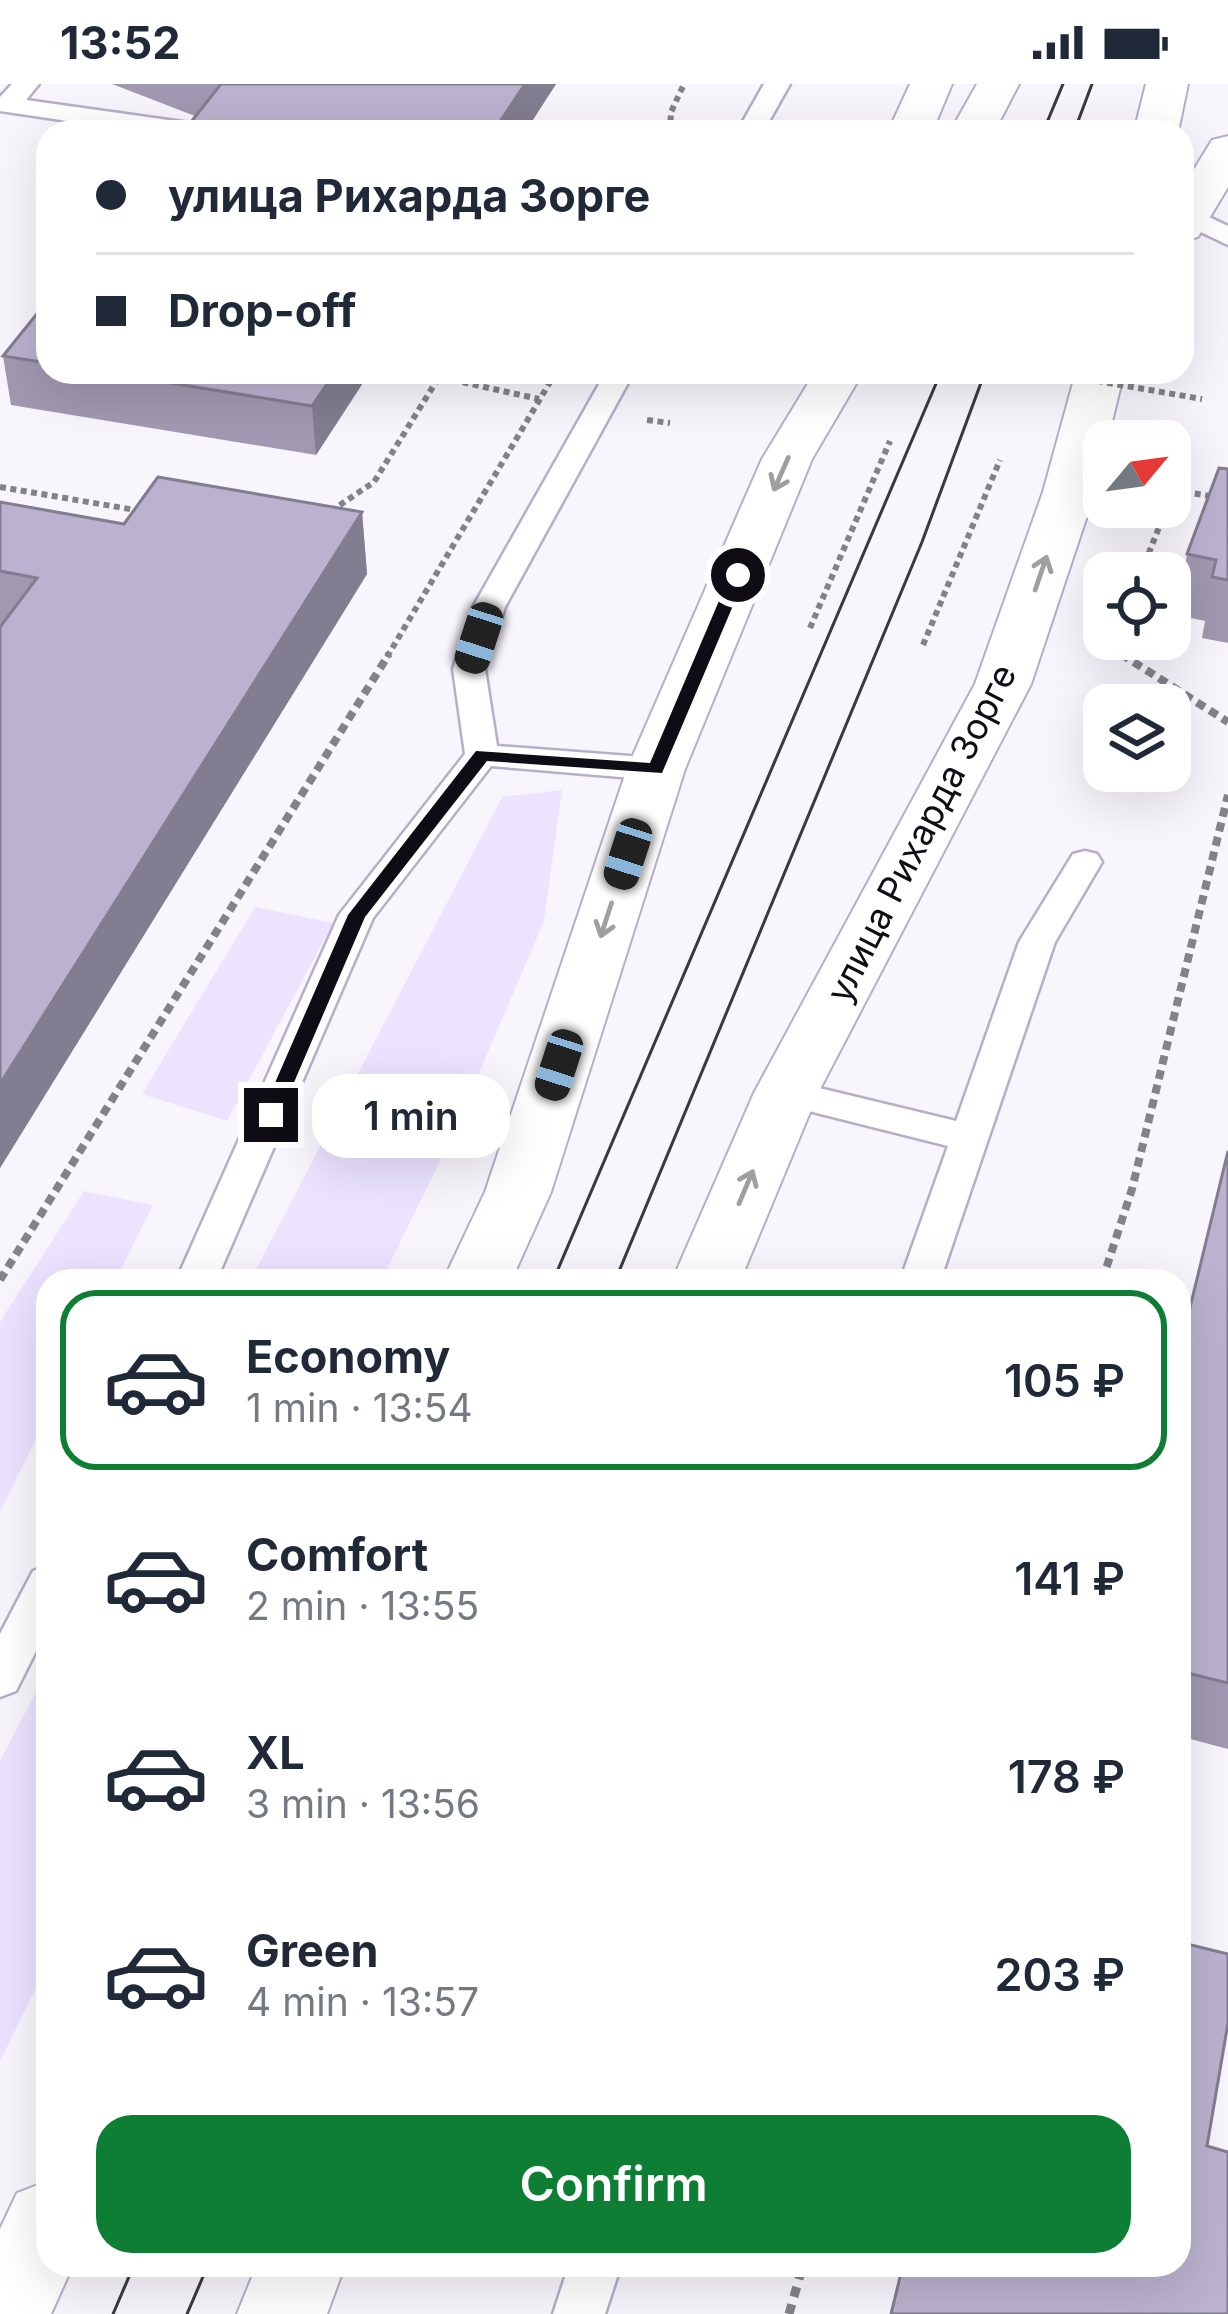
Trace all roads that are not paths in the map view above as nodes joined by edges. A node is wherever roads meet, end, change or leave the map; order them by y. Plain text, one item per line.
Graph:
1 (26, 84) edge
2 (777, 84) edge
3 (931, 84) edge
4 (998, 84) edge
5 (1167, 84) edge
6 (0, 119) edge
7 (113, 120) edge
8 (757, 120) edge
9 (915, 120) edge
10 (978, 120) edge
11 (1159, 120) edge
12 (36, 125) edge
13 (1228, 148) edge
14 (1200, 227) edge
15 (613, 384) edge
16 (832, 384) edge
17 (1097, 384) edge
18 (482, 755) junction
19 (656, 769) junction
20 (1085, 862) dead end
21 (786, 1093) junction
22 (968, 1137) junction
23 (201, 1269) edge
24 (483, 1269) edge
25 (711, 1269) edge
26 (924, 1269) edge
27 (36, 1604) edge
28 (5, 1658) edge
29 (36, 2248) edge
30 (296, 2277) edge
31 (591, 2277) edge
32 (6, 2314) edge
33 (282, 2314) edge
34 (579, 2314) edge

1 - 7 lane
2 - 8 lane
3 - 9 main road
4 - 10 main road
5 - 11 main road
6 - 12 lane
13 - 14 main road
15 - 18 lane
16 -> 19 main road
21 -> 17 main road, улица Рихарда Зорге
18 - 19 lane
18 - 23 lane
19 -> 24 main road
20 - 22 lane
21 - 22 lane
25 -> 21 main road, улица Рихарда Зорге
22 - 26 lane
27 - 28 lane
29 - 32 main road
30 - 33 main road
31 - 34 lane

